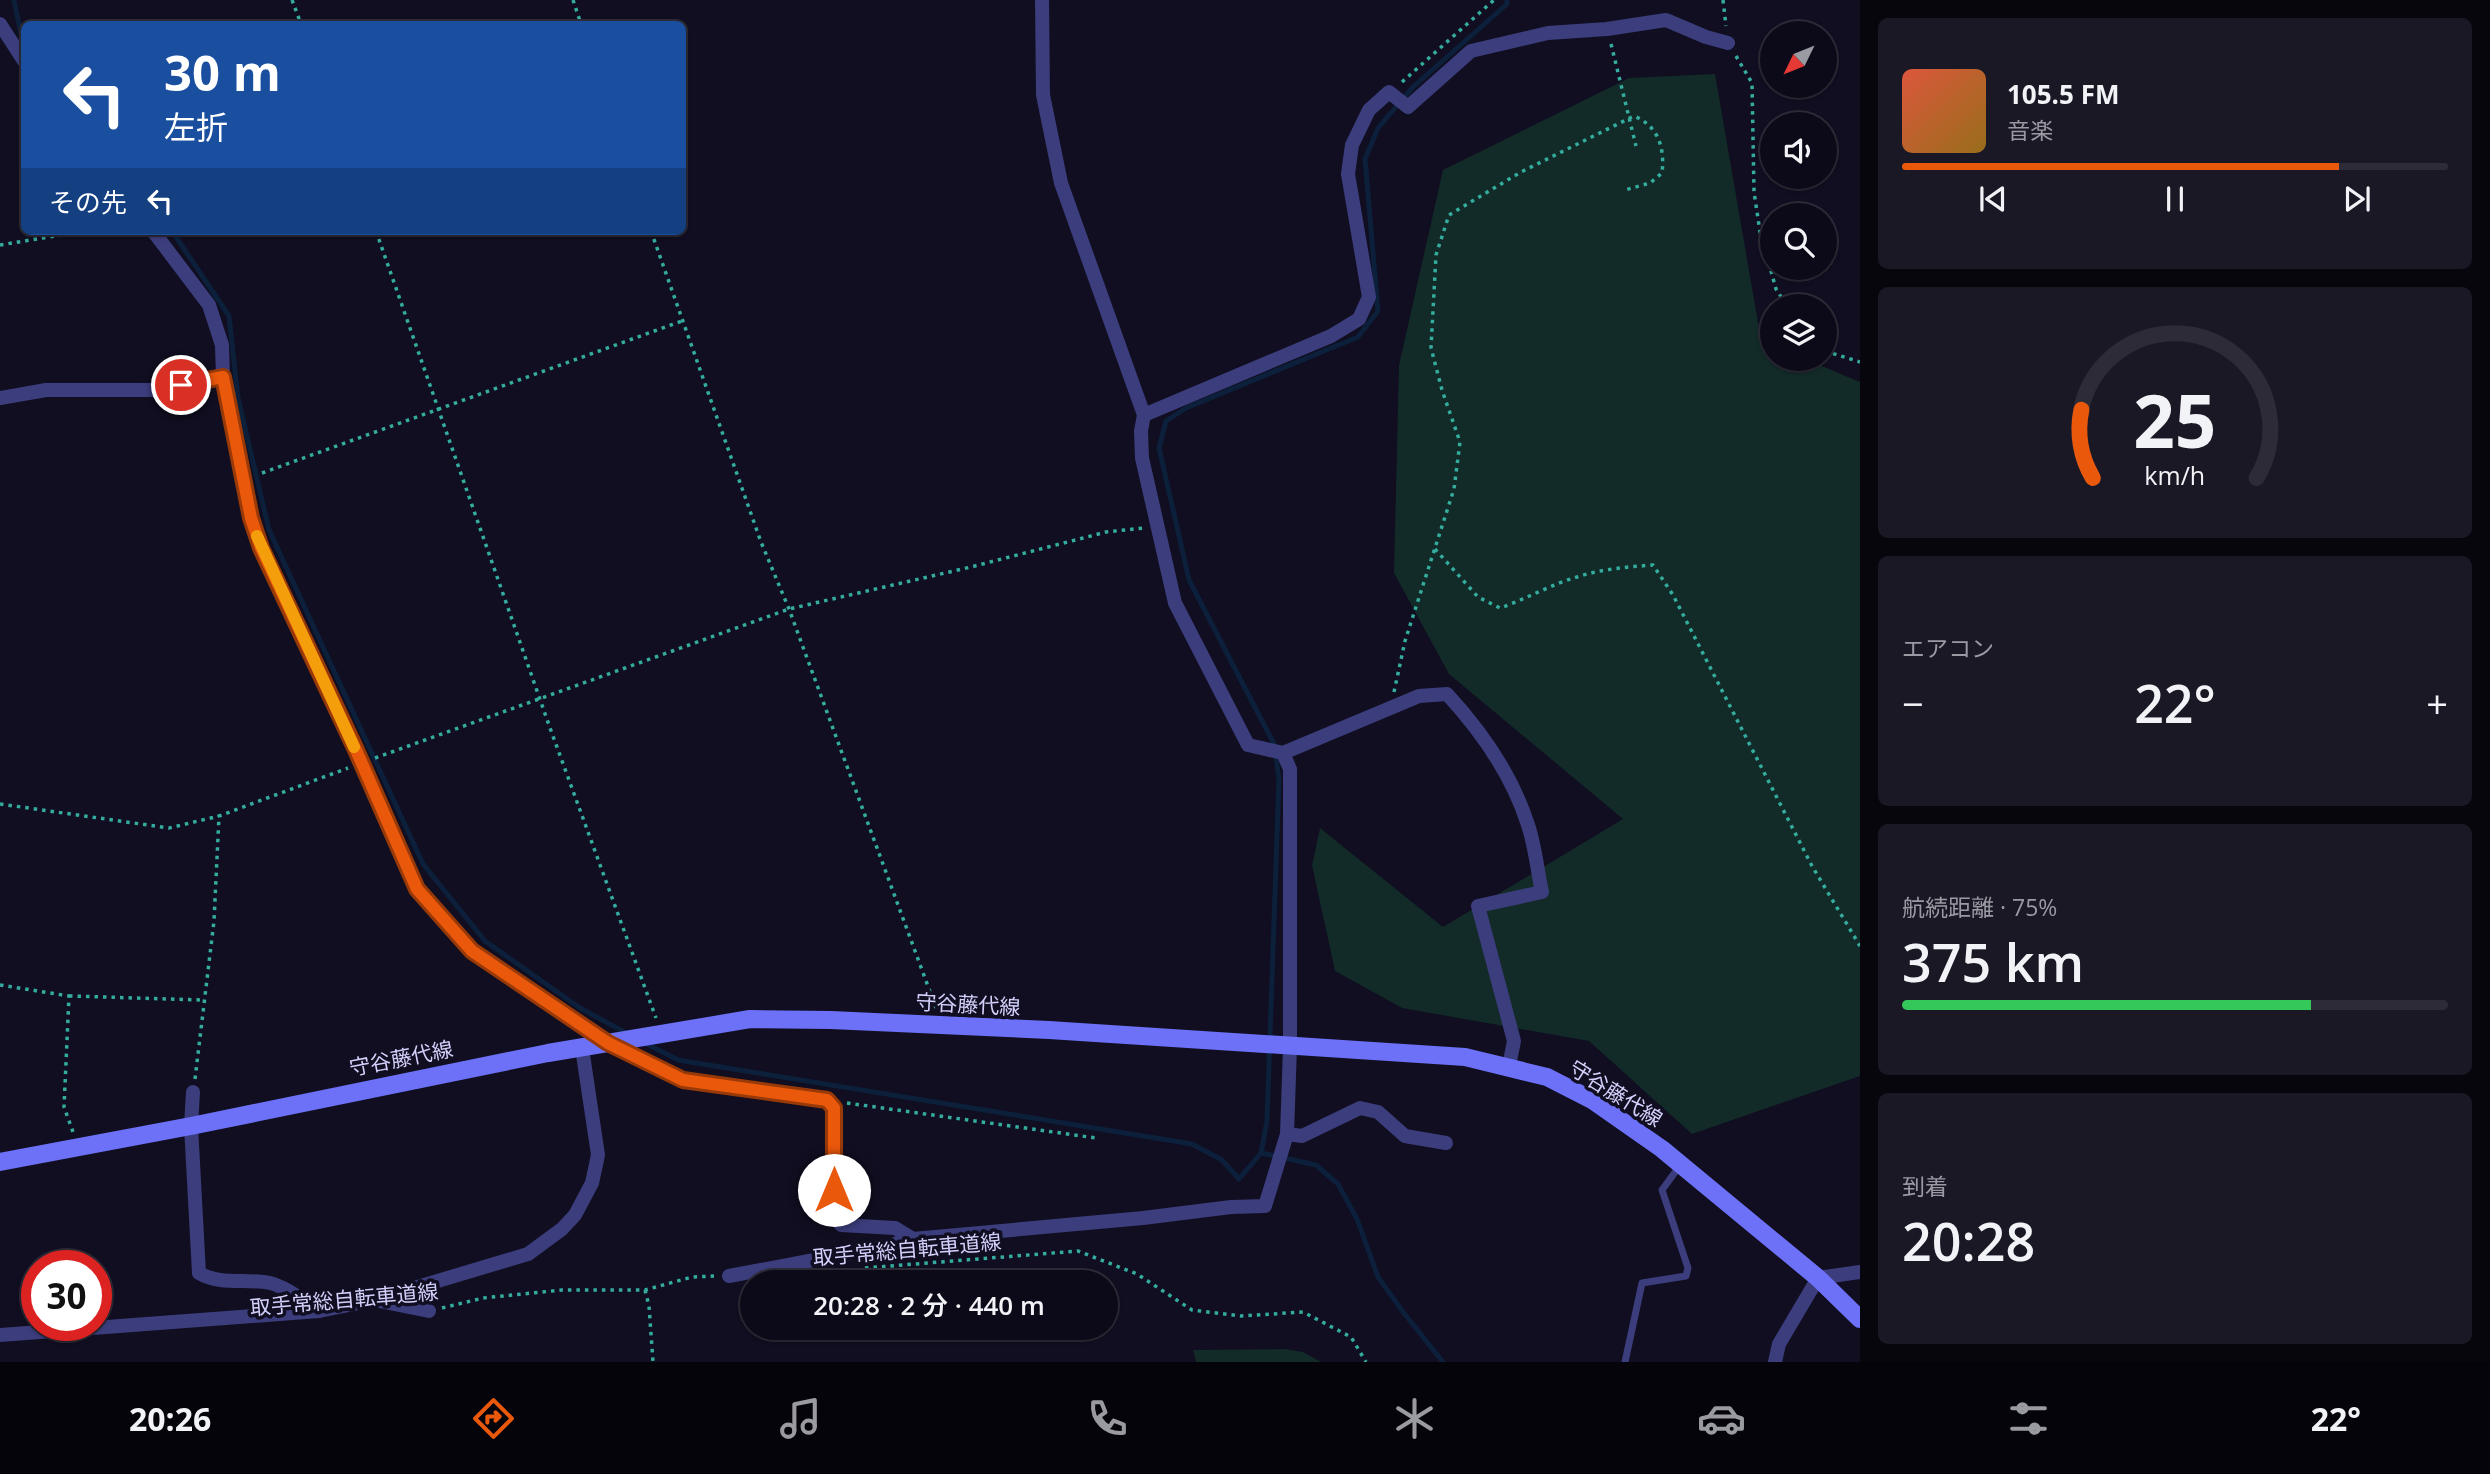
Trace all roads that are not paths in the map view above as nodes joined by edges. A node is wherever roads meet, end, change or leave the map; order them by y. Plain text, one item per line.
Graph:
1 (1042, 0) edge
2 (0, 24) edge
3 (1728, 43) road end
4 (21, 56) edge
5 (156, 235) edge
6 (223, 377) junction
7 (0, 398) edge
8 (1144, 415) junction
9 (1282, 753) junction
10 (611, 1043) junction
11 (1284, 1047) junction
12 (582, 1048) junction
13 (1509, 1066) junction
14 (193, 1092) road end
15 (191, 1126) junction
16 (1285, 1140) junction
17 (1446, 1143) dead end
18 (0, 1162) edge
19 (1681, 1164) junction
20 (913, 1239) junction
21 (1860, 1272) edge
22 (729, 1276) road end
23 (1818, 1278) junction
24 (374, 1300) junction
25 (319, 1311) junction
26 (429, 1311) road end
27 (1860, 1319) edge
28 (0, 1335) edge
29 (1625, 1362) edge
30 (1775, 1362) edge

1 - 8 street
2 - 4 street
3 - 8 street
5 - 6 street
6 - 7 street
6 - 10 street
8 - 9 street
9 - 11 street
9 - 13 street
10 - 11 main road, 守谷藤代線
10 - 12 main road, 守谷藤代線
10 - 20 street
11 - 13 main road, 守谷藤代線
11 - 16 street
12 - 15 main road, 守谷藤代線
12 - 24 street
13 - 19 main road, 守谷藤代線
14 - 15 street
15 - 18 main road, 守谷藤代線
15 - 25 street
16 - 17 street
16 - 20 street
19 - 23 main road, 守谷藤代線
19 - 29 lane
20 - 22 street
21 - 23 street
23 - 27 main road, 守谷藤代線
23 - 30 street
24 - 25 street
24 - 26 street
25 - 28 street

